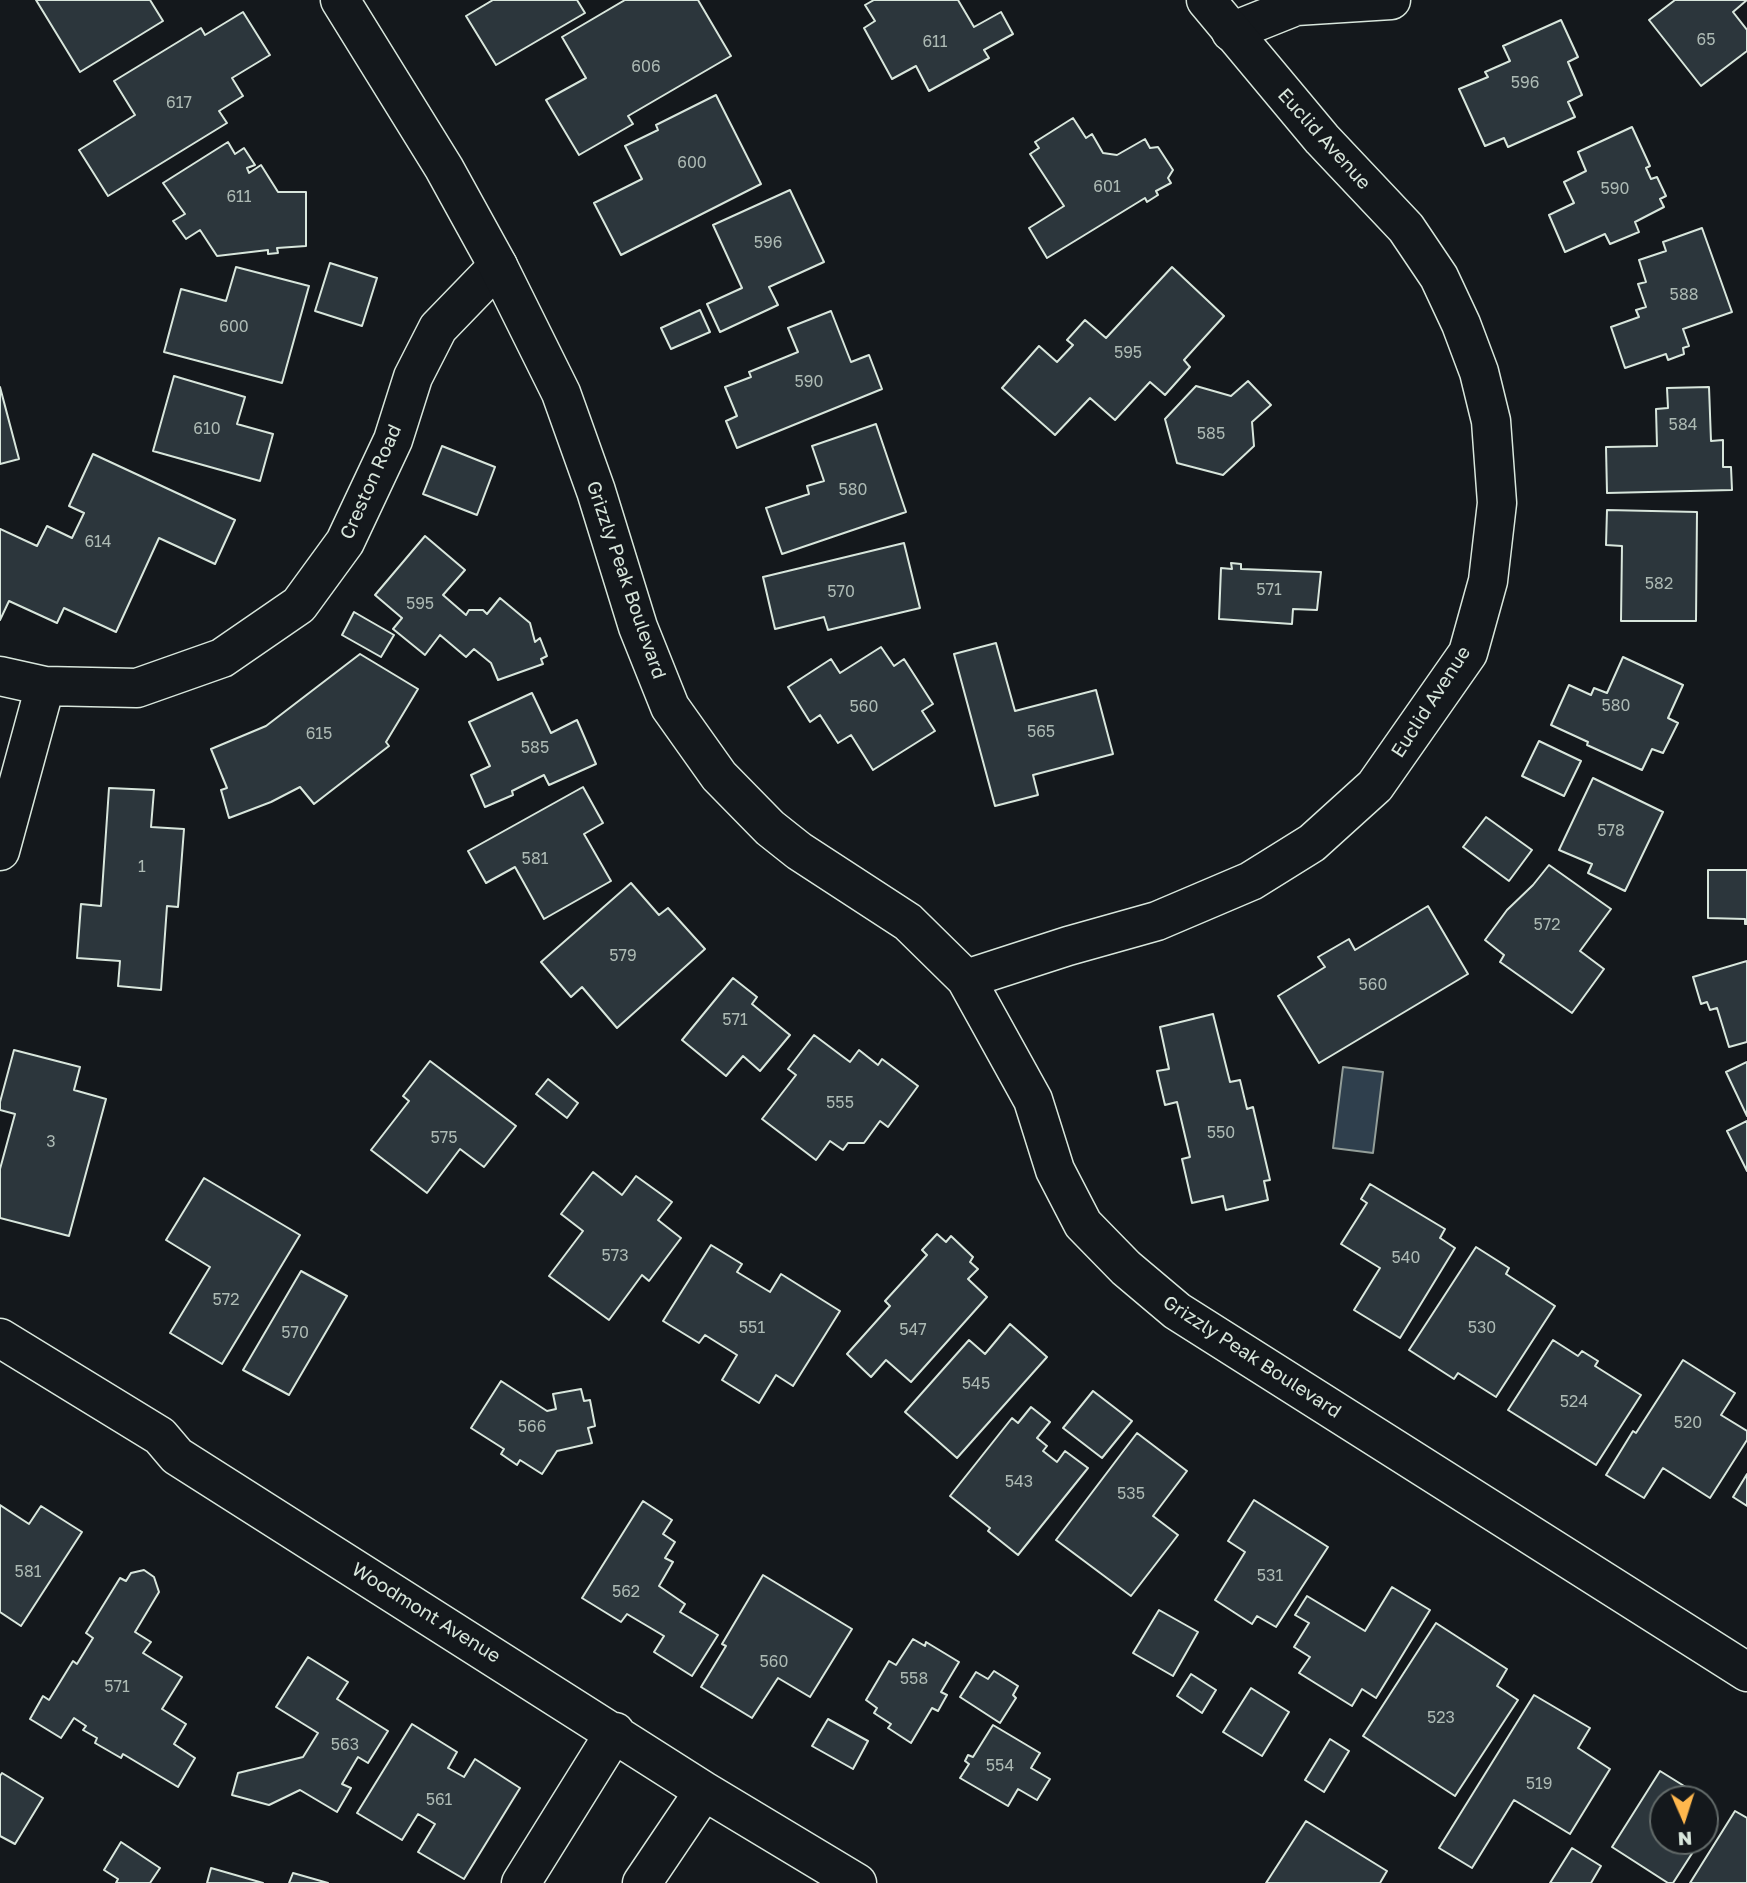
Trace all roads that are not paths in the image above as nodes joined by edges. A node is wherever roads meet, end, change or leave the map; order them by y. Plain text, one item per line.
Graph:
1 (340, 0) edge
2 (1206, 0) edge
3 (1391, 0) edge
4 (1231, 32) junction
5 (498, 266) junction
6 (0, 676) edge
7 (45, 686) junction
8 (0, 850) edge
9 (966, 979) junction
10 (0, 1338) edge
11 (1747, 1672) edge
12 (615, 1732) junction
13 (704, 1791) junction
14 (521, 1883) edge
15 (642, 1883) edge
16 (857, 1883) edge

1 - 5 street, Grizzly Peak Boulevard
2 - 4 street, Euclid Avenue
3 - 4 street
4 - 9 street, Euclid Avenue
5 - 7 street, Creston Road
5 - 9 street, Grizzly Peak Boulevard
6 - 7 street, Creston Road
7 - 8 street
9 - 11 street, Grizzly Peak Boulevard
10 - 12 street, Woodmont Avenue
12 - 13 street, Woodmont Avenue
12 - 14 street
13 - 15 street
13 - 16 street, Woodmont Avenue

